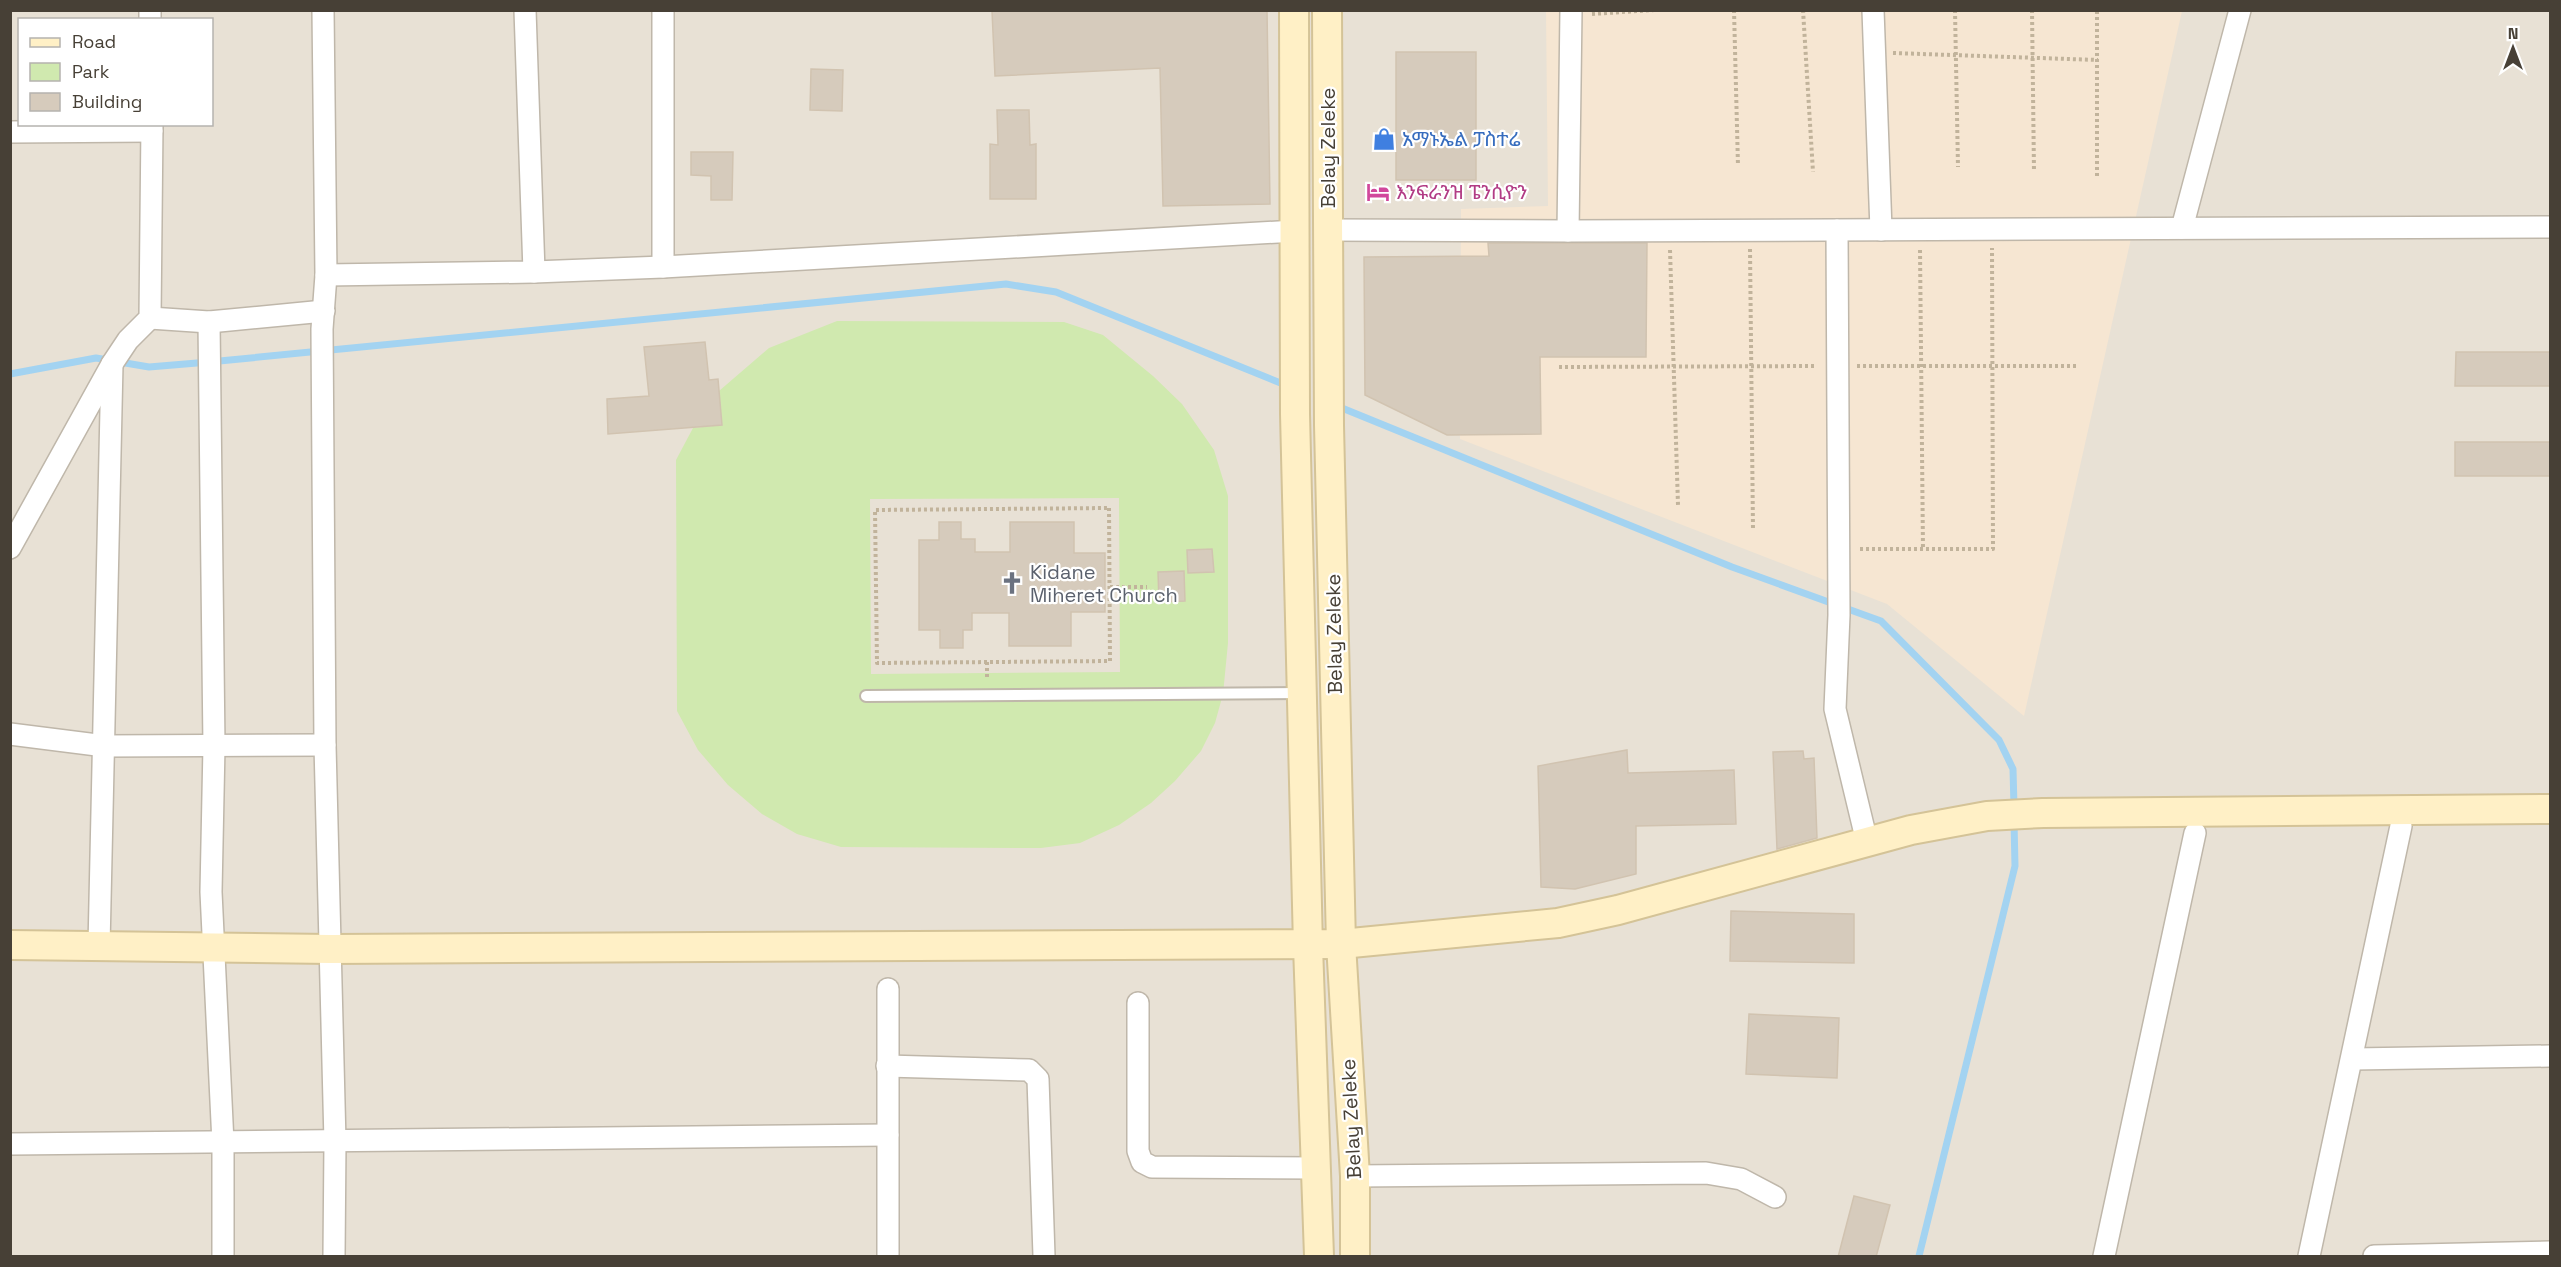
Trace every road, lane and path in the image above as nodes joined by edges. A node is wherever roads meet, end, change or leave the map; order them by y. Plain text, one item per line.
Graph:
1 (323, 10) edge
2 (525, 10) edge
3 (663, 10) edge
4 (1294, 10) edge
5 (1327, 10) edge
6 (1654, 10) edge
7 (1734, 10) edge
8 (1803, 10) edge
9 (1873, 10) edge
10 (1955, 10) edge
11 (2032, 10) edge
12 (2097, 10) edge
13 (2240, 10) edge
14 (1571, 13) edge
15 (1874, 52) junction
16 (1956, 55) junction
17 (2032, 57) junction
18 (2098, 60) junction
19 (152, 128) edge
20 (10, 132) edge
21 (1738, 166) dead end
22 (1958, 167) dead end
23 (1813, 172) dead end
24 (2034, 172) dead end
25 (2097, 176) dead end
26 (2550, 226) edge
27 (2182, 228) junction
28 (1328, 230) junction
29 (1837, 230) junction
30 (1881, 230) junction
31 (1919, 230) junction
32 (1992, 230) junction
33 (1295, 231) junction
34 (1568, 231) junction
35 (1670, 231) junction
36 (1750, 231) junction
37 (663, 267) junction
38 (534, 272) junction
39 (326, 276) junction
40 (150, 318) junction
41 (323, 320) junction
42 (209, 322) junction
43 (111, 364) junction
44 (1678, 505) dead end
45 (1753, 530) dead end
46 (10, 548) edge
47 (1839, 549) junction
48 (1923, 550) junction
49 (1147, 586) dead end
50 (1110, 587) junction
51 (1302, 693) junction
52 (866, 696) dead end
53 (10, 734) edge
54 (326, 745) junction
55 (105, 746) junction
56 (214, 746) junction
57 (2550, 809) edge
58 (2401, 826) dead end
59 (2195, 833) dead end
60 (1867, 842) junction
61 (1341, 944) junction
62 (10, 945) edge
63 (99, 946) junction
64 (1308, 946) junction
65 (215, 948) junction
66 (330, 949) junction
67 (888, 989) dead end
68 (1138, 1003) dead end
69 (2550, 1056) edge
70 (2353, 1059) junction
71 (887, 1066) junction
72 (888, 1135) junction
73 (335, 1142) junction
74 (223, 1143) junction
75 (10, 1144) edge
76 (1317, 1168) junction
77 (1355, 1176) junction
78 (1775, 1197) dead end
79 (2550, 1252) edge
80 (223, 1257) edge
81 (334, 1257) edge
82 (888, 1257) edge
83 (1044, 1257) edge
84 (1319, 1257) edge
85 (1355, 1257) edge
86 (2104, 1257) edge
87 (2309, 1257) edge
88 (2374, 1257) edge

1 - 39 street
2 - 38 street
3 - 37 street
4 - 33 street, Belay Zeleke
5 - 28 street, Belay Zeleke
6 - 14 path
7 - 21 path
8 - 23 path
9 - 15 street
10 - 16 path
11 - 17 path
12 - 18 path
13 - 27 street
14 - 34 street
15 - 16 path
15 - 30 street
16 - 17 path
16 - 22 path
17 - 18 path
17 - 24 path
18 - 25 path
19 - 20 street
19 - 40 street
26 - 27 street
27 - 32 street
28 - 33 street
28 - 34 street
28 - 61 street, Belay Zeleke
29 - 30 street
29 - 36 street
29 - 47 street
30 - 31 street
31 - 32 street
31 - 48 path
32 - 48 path
33 - 37 street
33 - 51 street, Belay Zeleke
34 - 35 street
35 - 36 street
35 - 44 path
36 - 45 path
37 - 38 street
38 - 39 street
39 - 41 street
40 - 42 street
40 - 43 street
41 - 42 street
41 - 54 street
42 - 56 street
43 - 46 street
43 - 55 street
47 - 48 path
47 - 60 street
49 - 50 path
50 - 50 path
51 - 52 lane
51 - 64 street, Belay Zeleke
53 - 55 street
54 - 56 street
54 - 66 street
55 - 56 street
55 - 63 street
56 - 65 street
57 - 60 street
58 - 70 street
59 - 86 street
60 - 61 street
61 - 64 street
61 - 77 street, Belay Zeleke
62 - 63 street
63 - 65 street
64 - 66 street
64 - 76 street, Belay Zeleke
65 - 66 street
65 - 74 street
66 - 73 street
67 - 71 street
68 - 76 street
69 - 70 street
70 - 87 street
71 - 72 street
71 - 83 street
72 - 73 street
72 - 82 street
73 - 74 street
73 - 81 street
74 - 75 street
74 - 80 street
76 - 84 street, Belay Zeleke
77 - 78 street
77 - 85 street, Belay Zeleke
79 - 88 street

